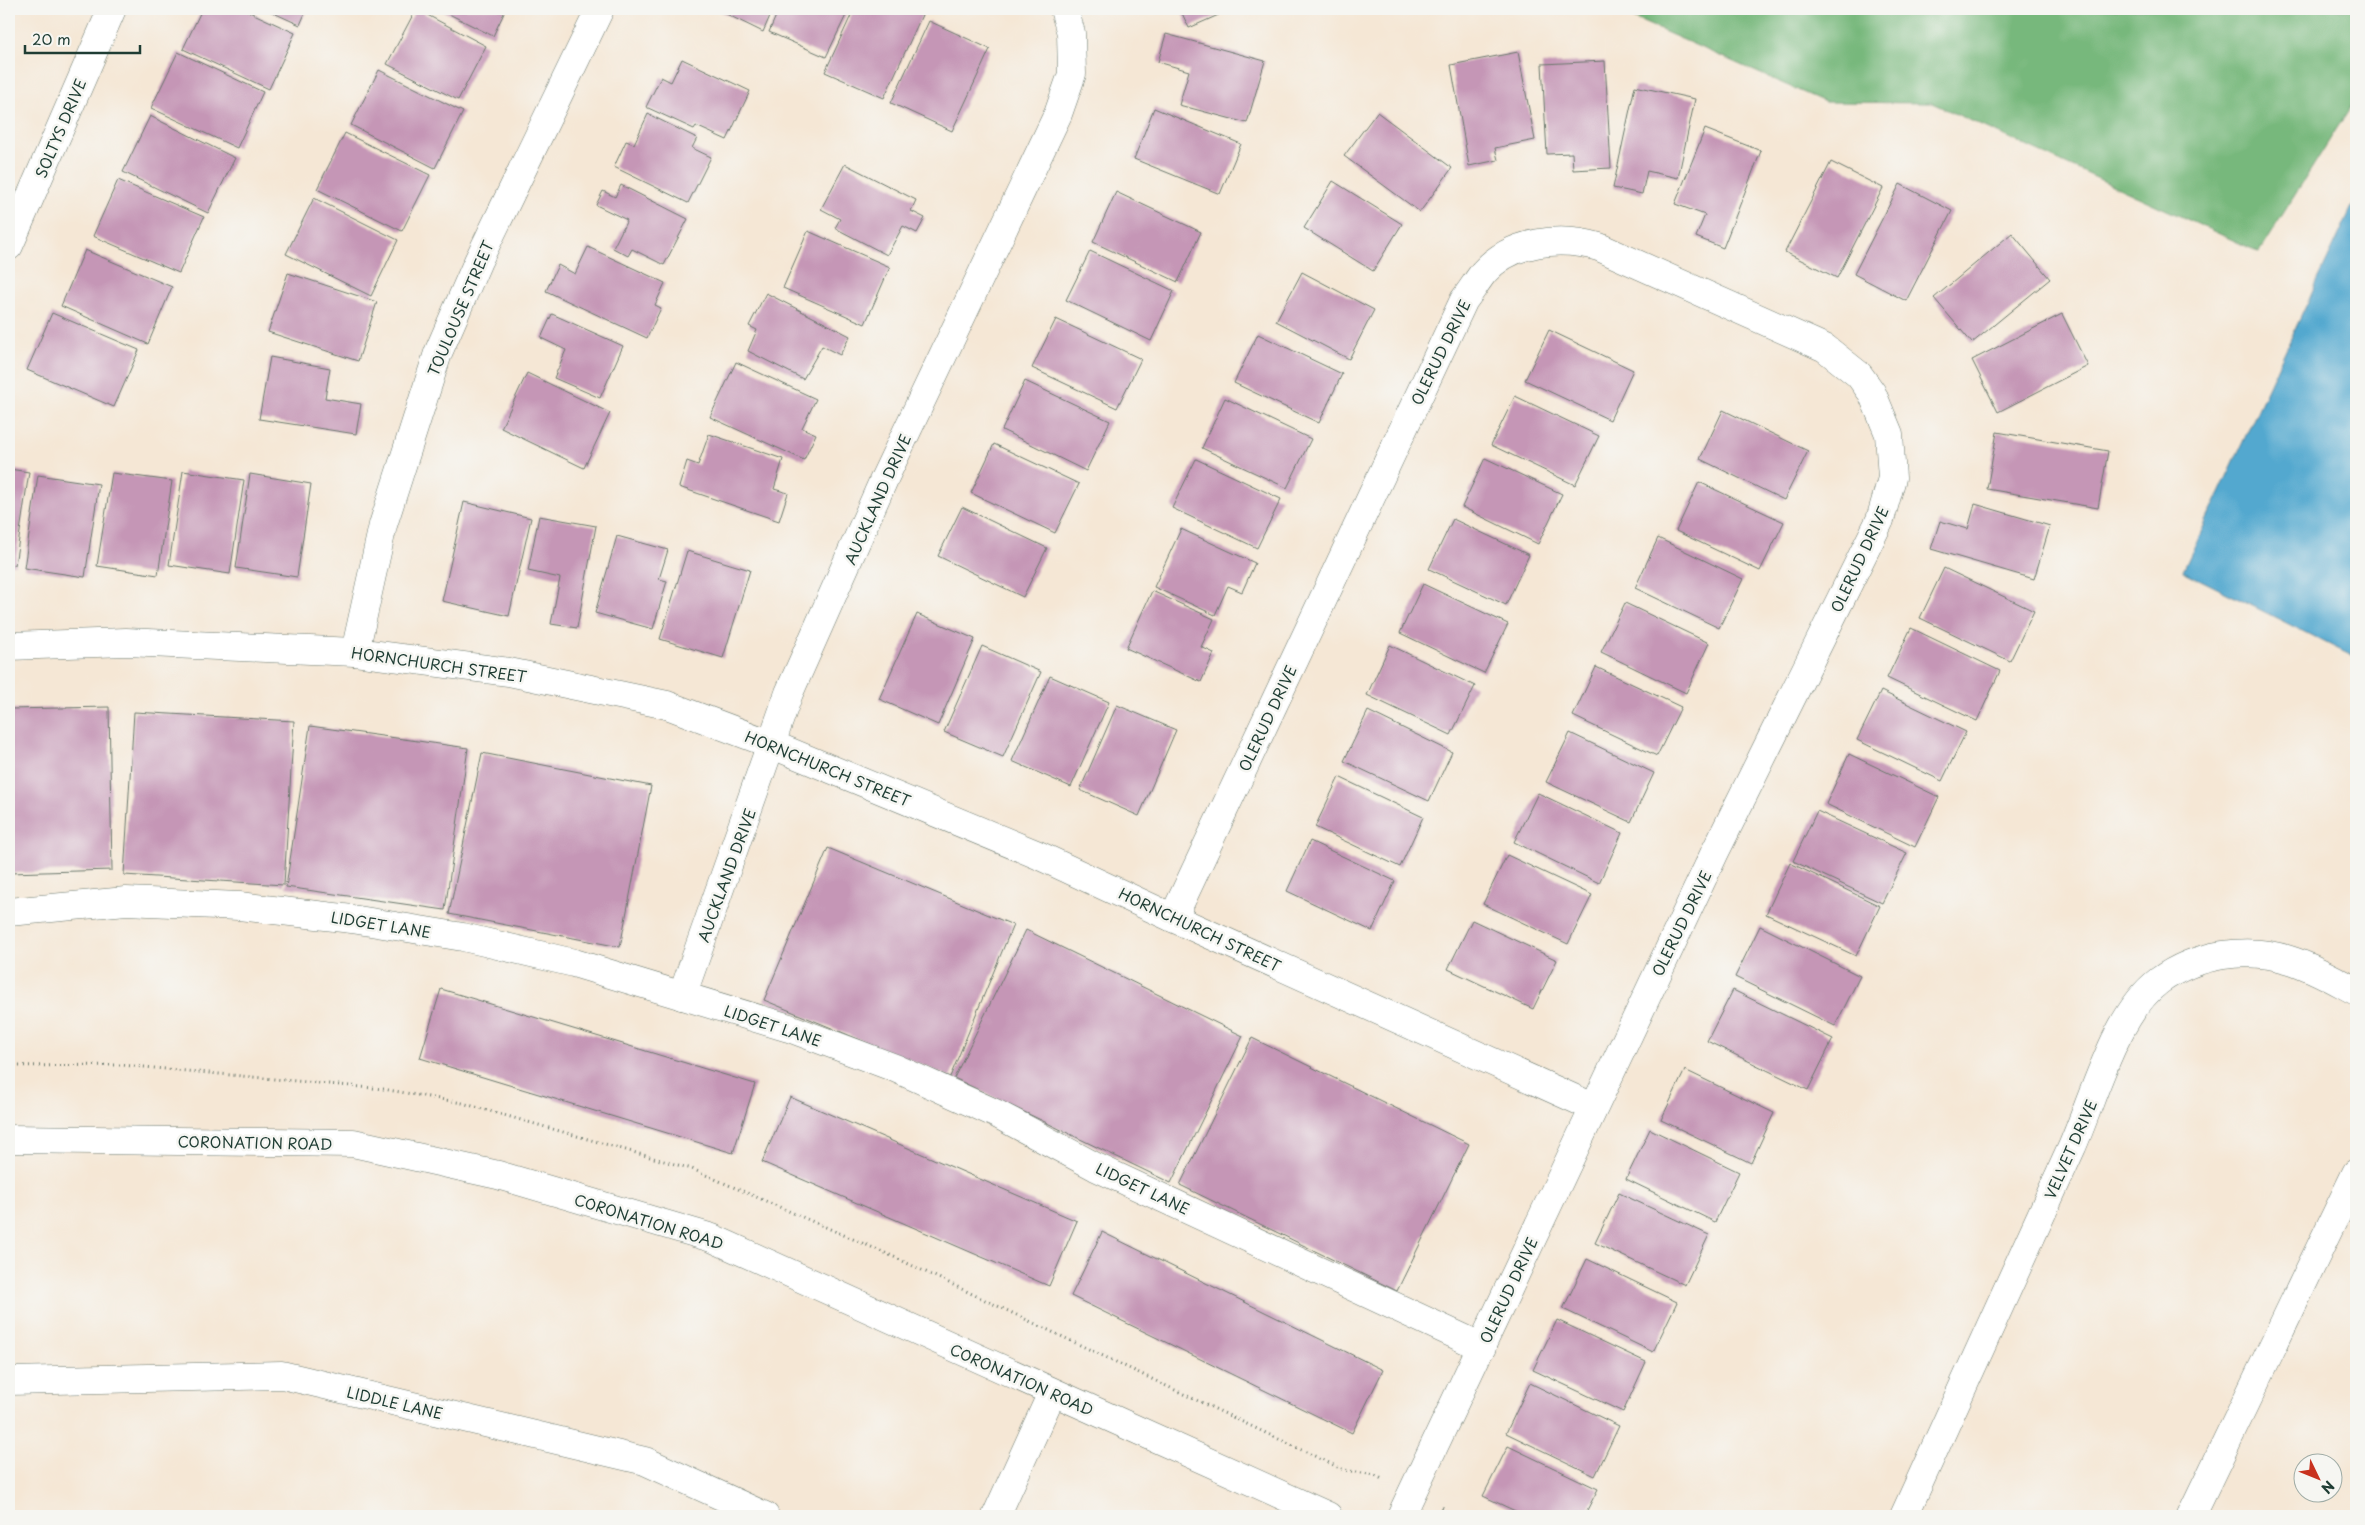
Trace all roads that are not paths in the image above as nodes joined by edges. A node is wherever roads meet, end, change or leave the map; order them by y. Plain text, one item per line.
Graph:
1 (112, 9) edge
2 (600, 9) edge
3 (1064, 9) edge
4 (9, 246) edge
5 (9, 646) edge
6 (355, 652) junction
7 (773, 745) junction
8 (9, 912) edge
9 (1173, 918) junction
10 (2356, 991) edge
11 (682, 996) junction
12 (1593, 1107) junction
13 (9, 1139) edge
14 (2356, 1173) edge
15 (1482, 1347) junction
16 (9, 1381) edge
17 (1052, 1393) junction
18 (765, 1516) edge
19 (996, 1516) edge
20 (1328, 1516) edge
21 (1401, 1516) edge
22 (1904, 1516) edge
23 (2191, 1516) edge

1 - 4 street, SOLTYS DRIVE
2 - 6 street, TOULOUSE STREET
3 - 7 street, AUCKLAND DRIVE
5 - 6 street, HORNCHURCH STREET
6 - 7 street, HORNCHURCH STREET
7 - 9 street, HORNCHURCH STREET
7 - 11 street, AUCKLAND DRIVE
8 - 11 street, LIDGET LANE
9 - 12 street, HORNCHURCH STREET
9 - 12 street, OLERUD DRIVE
10 - 22 street, VELVET DRIVE
11 - 15 street, LIDGET LANE
12 - 15 street, OLERUD DRIVE
13 - 17 street, CORONATION ROAD
14 - 23 street
15 - 21 street, OLERUD DRIVE
16 - 18 street, LIDDLE LANE
17 - 19 street
17 - 20 street, CORONATION ROAD

